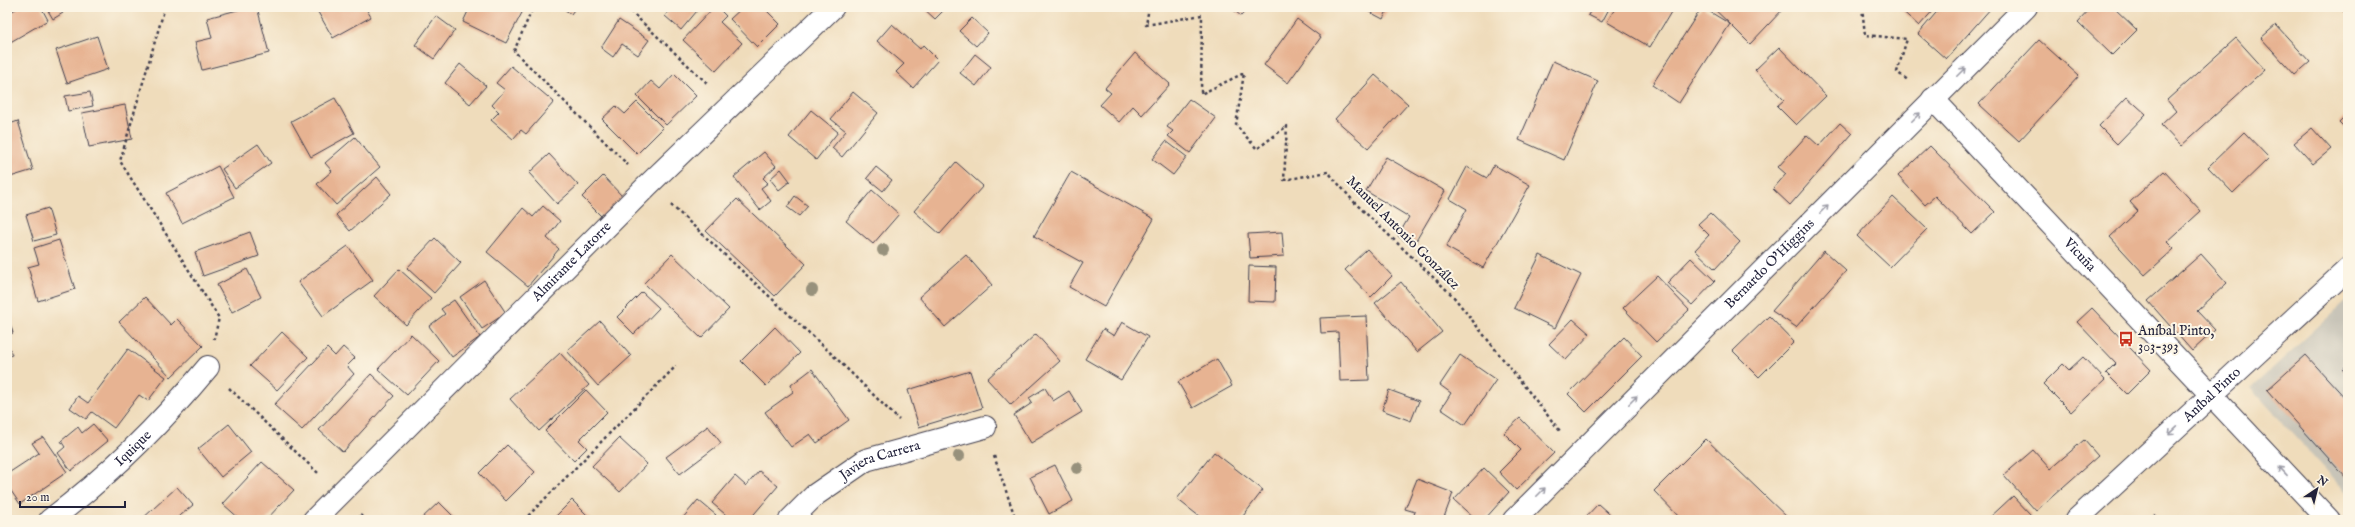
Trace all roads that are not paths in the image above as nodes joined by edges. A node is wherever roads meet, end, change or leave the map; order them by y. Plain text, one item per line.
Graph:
1 (833, 7) edge
2 (2026, 7) edge
3 (1933, 100) junction
4 (2348, 269) edge
5 (208, 367) road end
6 (2212, 395) junction
7 (985, 427) road end
8 (50, 520) edge
9 (314, 520) edge
10 (790, 520) edge
11 (1514, 520) edge
12 (2076, 520) edge
13 (2329, 520) edge

1 - 9 street, Almirante Latorre
3 -> 2 street, Bernardo O'Higgins
3 - 6 street, Vicuña
11 -> 3 street, Bernardo O'Higgins
4 - 6 street, Aníbal Pinto
5 - 8 street, Iquique
6 -> 12 street, Aníbal Pinto
13 -> 6 street, Vicuña
7 - 10 street, Javiera Carrera

